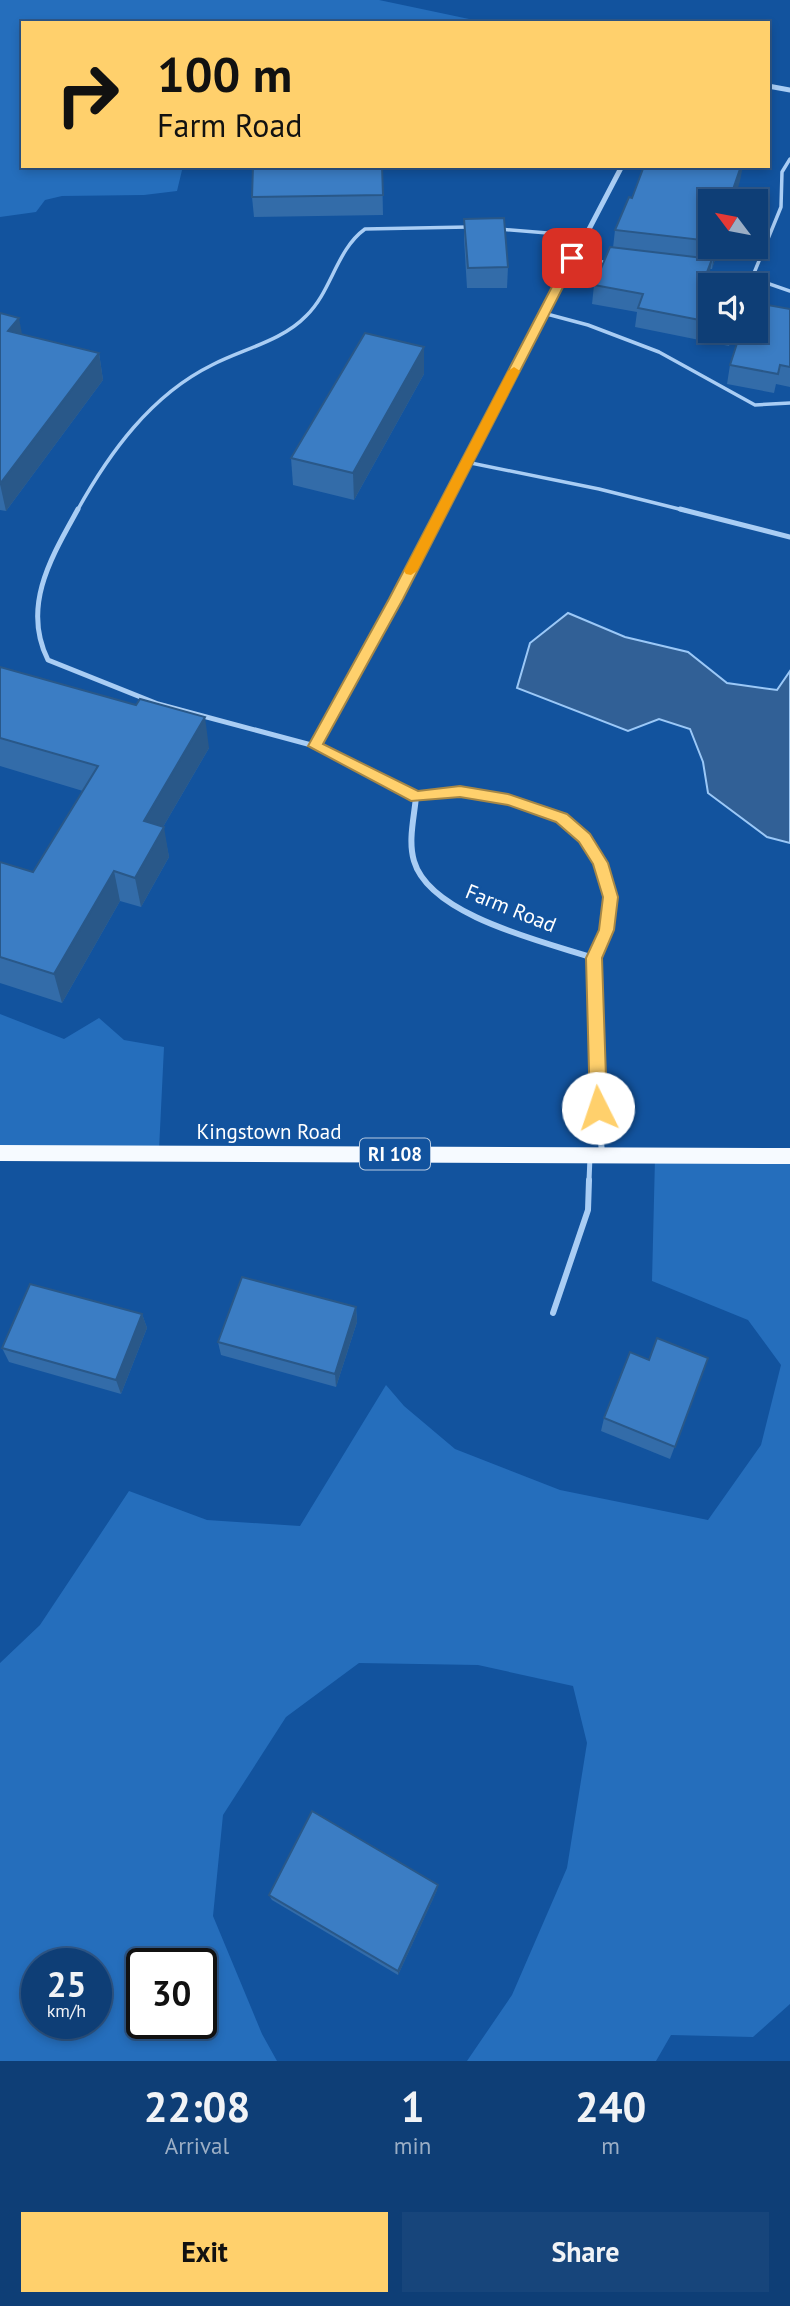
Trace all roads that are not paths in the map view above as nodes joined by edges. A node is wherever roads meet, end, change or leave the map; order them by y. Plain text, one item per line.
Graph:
1 (770, 86) edge
2 (790, 90) edge
3 (790, 159) edge
4 (621, 168) edge
5 (482, 228) edge
6 (495, 229) edge
7 (584, 236) junction
8 (572, 258) junction
9 (613, 263) edge
10 (692, 271) edge
11 (709, 273) edge
12 (754, 273) edge
13 (768, 283) edge
14 (790, 291) edge
15 (543, 313) junction
16 (790, 402) edge
17 (466, 462) junction
18 (790, 537) edge
19 (315, 746) junction
20 (416, 797) junction
21 (594, 958) junction
22 (0, 1153) edge
23 (596, 1154) junction
24 (790, 1156) edge
25 (553, 1313) dead end

1 - 2 street
3 - 12 lane
4 - 7 street
5 - 19 lane
6 - 7 lane
7 - 8 street
8 - 9 lane
8 - 15 street
10 - 11 lane
13 - 14 lane
15 - 16 lane
15 - 17 street
17 - 18 lane
17 - 19 street
19 - 20 street
20 - 21 street, Farm Road
20 - 21 street
21 - 23 street
22 - 23 main road, Kingstown Road / RI 108
23 - 24 main road, Kingstown Road / RI 108
23 - 25 lane

